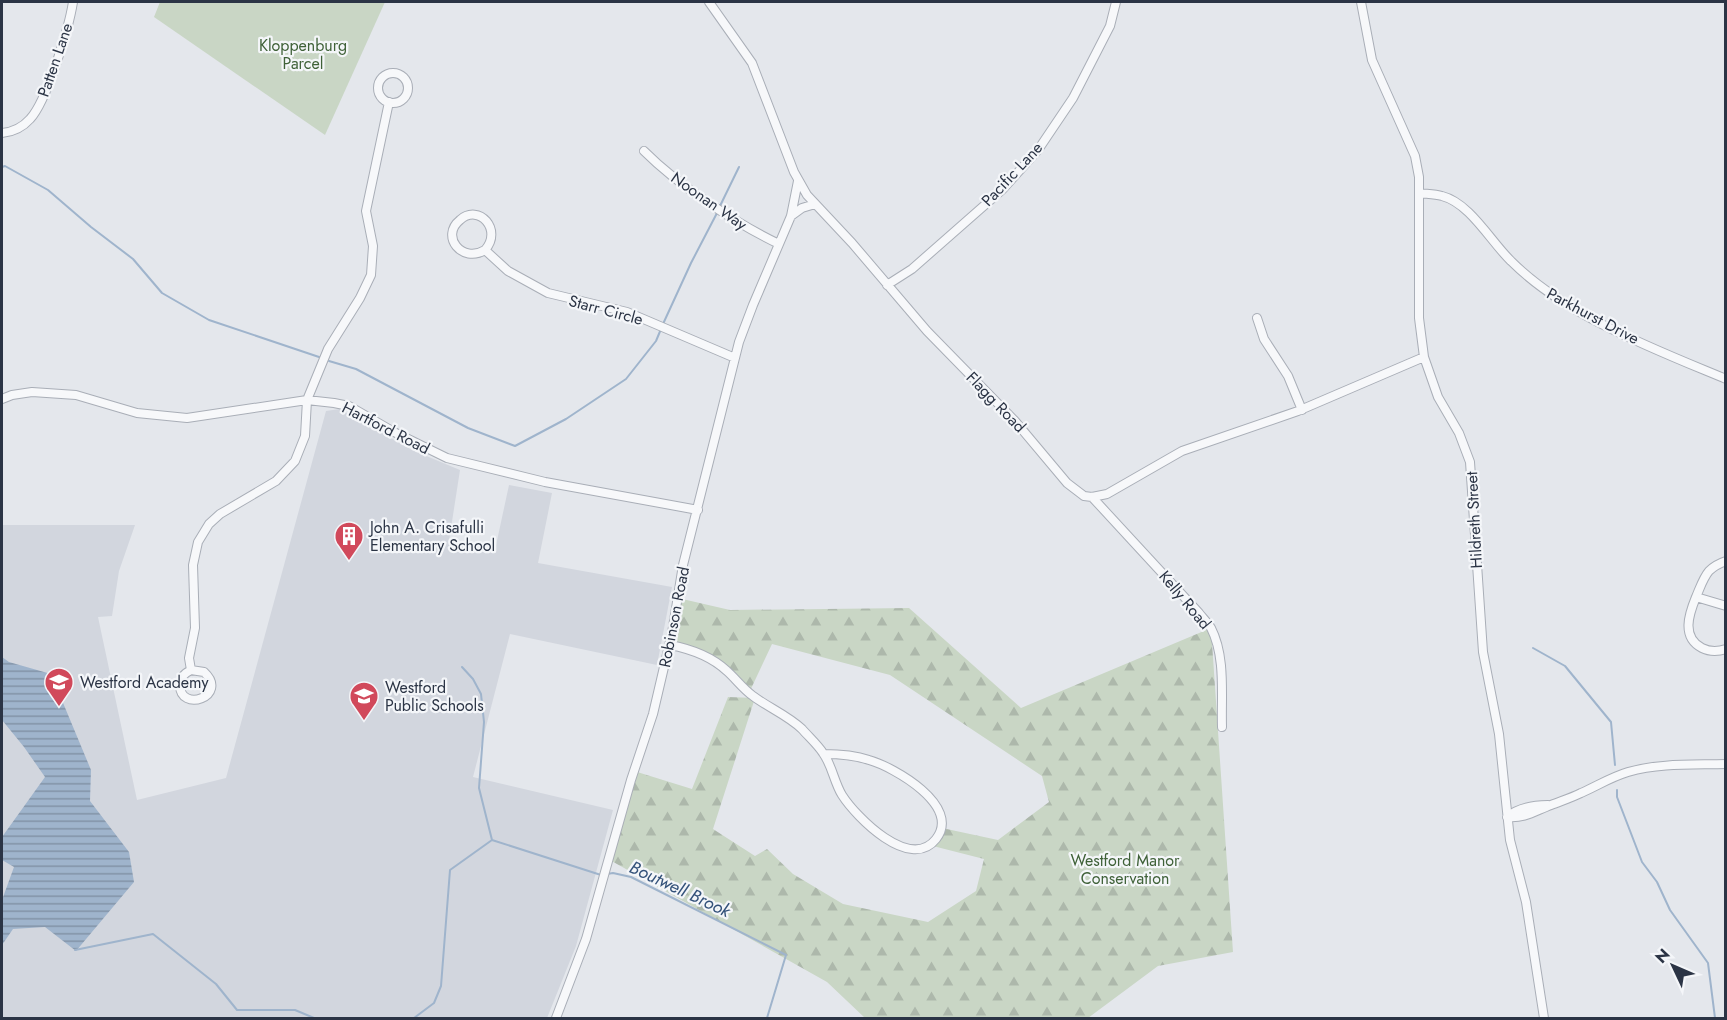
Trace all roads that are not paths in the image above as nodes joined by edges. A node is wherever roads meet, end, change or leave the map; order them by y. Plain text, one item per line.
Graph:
1 (73, 2) edge
2 (709, 2) edge
3 (1116, 2) edge
4 (1361, 2) edge
5 (389, 102) dead end
6 (2, 133) edge
7 (644, 151) dead end
8 (798, 181) junction
9 (1419, 193) junction
10 (815, 204) junction
11 (791, 216) junction
12 (779, 244) junction
13 (485, 250) junction
14 (887, 285) junction
15 (1257, 318) dead end
16 (1424, 357) junction
17 (735, 358) junction
18 (1725, 379) edge
19 (2, 399) edge
20 (308, 400) junction
21 (1302, 410) junction
22 (1092, 497) junction
23 (698, 510) junction
24 (1725, 561) edge
25 (1696, 597) junction
26 (1725, 606) edge
27 (670, 645) junction
28 (1725, 649) edge
29 (191, 670) dead end
30 (1222, 727) dead end
31 (824, 754) junction
32 (1725, 764) edge
33 (1507, 817) junction
34 (556, 1018) edge
35 (1544, 1018) edge

1 - 6 street, Patten Lane
2 - 8 street, Flagg Road
3 - 14 street, Pacific Lane
4 - 9 street, Hildreth Street
5 - 20 street
7 - 12 street, Noonan Way
8 - 10 street, Flagg Road
8 - 11 street, Robinson Road
9 - 16 street, Hildreth Street
9 - 18 street, Parkhurst Drive
10 - 11 street
10 - 14 street, Flagg Road
11 - 12 street, Robinson Road
12 - 17 street, Robinson Road
13 - 13 street
13 - 17 street, Starr Circle
14 - 22 street, Flagg Road
15 - 21 street
16 - 21 street
16 - 33 street, Hildreth Street
17 - 23 street, Robinson Road
19 - 20 street, Hartford Road
20 - 23 street, Hartford Road
20 - 29 street
21 - 22 street
22 - 30 street, Kelly Road
23 - 27 street, Robinson Road
24 - 25 street
25 - 26 street
25 - 28 street
27 - 31 street
27 - 34 street, Robinson Road
31 - 31 street
32 - 33 street
33 - 35 street, Hildreth Street

